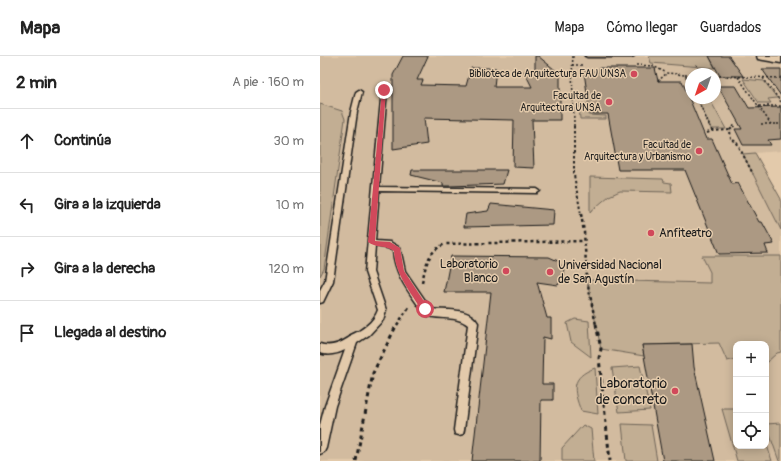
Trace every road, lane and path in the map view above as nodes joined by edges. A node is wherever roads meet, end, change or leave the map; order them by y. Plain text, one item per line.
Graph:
1 (573, 56) edge
2 (587, 56) edge
3 (632, 56) edge
4 (763, 56) edge
5 (781, 59) edge
6 (696, 64) dead end
7 (572, 65) junction
8 (586, 65) dead end
9 (633, 66) dead end
10 (698, 68) edge
11 (667, 73) junction
12 (685, 75) edge
13 (721, 76) edge
14 (738, 77) junction
15 (763, 78) junction
16 (781, 78) edge
17 (658, 80) dead end
18 (384, 90) dead end
19 (358, 92) dead end
20 (781, 102) edge
21 (700, 104) edge
22 (758, 106) junction
23 (781, 106) edge
24 (762, 124) dead end
25 (771, 124) junction
26 (781, 124) edge
27 (735, 125) dead end
28 (730, 130) junction
29 (712, 131) junction
30 (707, 133) dead end
31 (753, 174) dead end
32 (376, 190) junction
33 (538, 191) dead end
34 (371, 242) junction
35 (320, 299) edge
36 (354, 338) junction
37 (320, 348) edge
38 (459, 430) dead end
39 (320, 448) edge
40 (610, 461) edge

1 - 7 path
2 - 3 lane
4 - 5 main road
6 - 10 path
7 - 8 path
7 - 40 path
9 - 11 path
11 - 12 path
11 - 17 path
13 - 14 path
14 - 15 path
14 - 22 path
15 - 16 path
15 - 20 path
18 - 32 lane
19 - 35 lane
21 - 29 path
22 - 23 path
22 - 25 path
24 - 25 path
25 - 26 path
27 - 28 path
28 - 29 path
28 - 31 path
29 - 30 path
32 - 33 lane
32 - 34 lane
34 - 36 lane
34 - 38 lane
36 - 37 lane
36 - 39 lane

